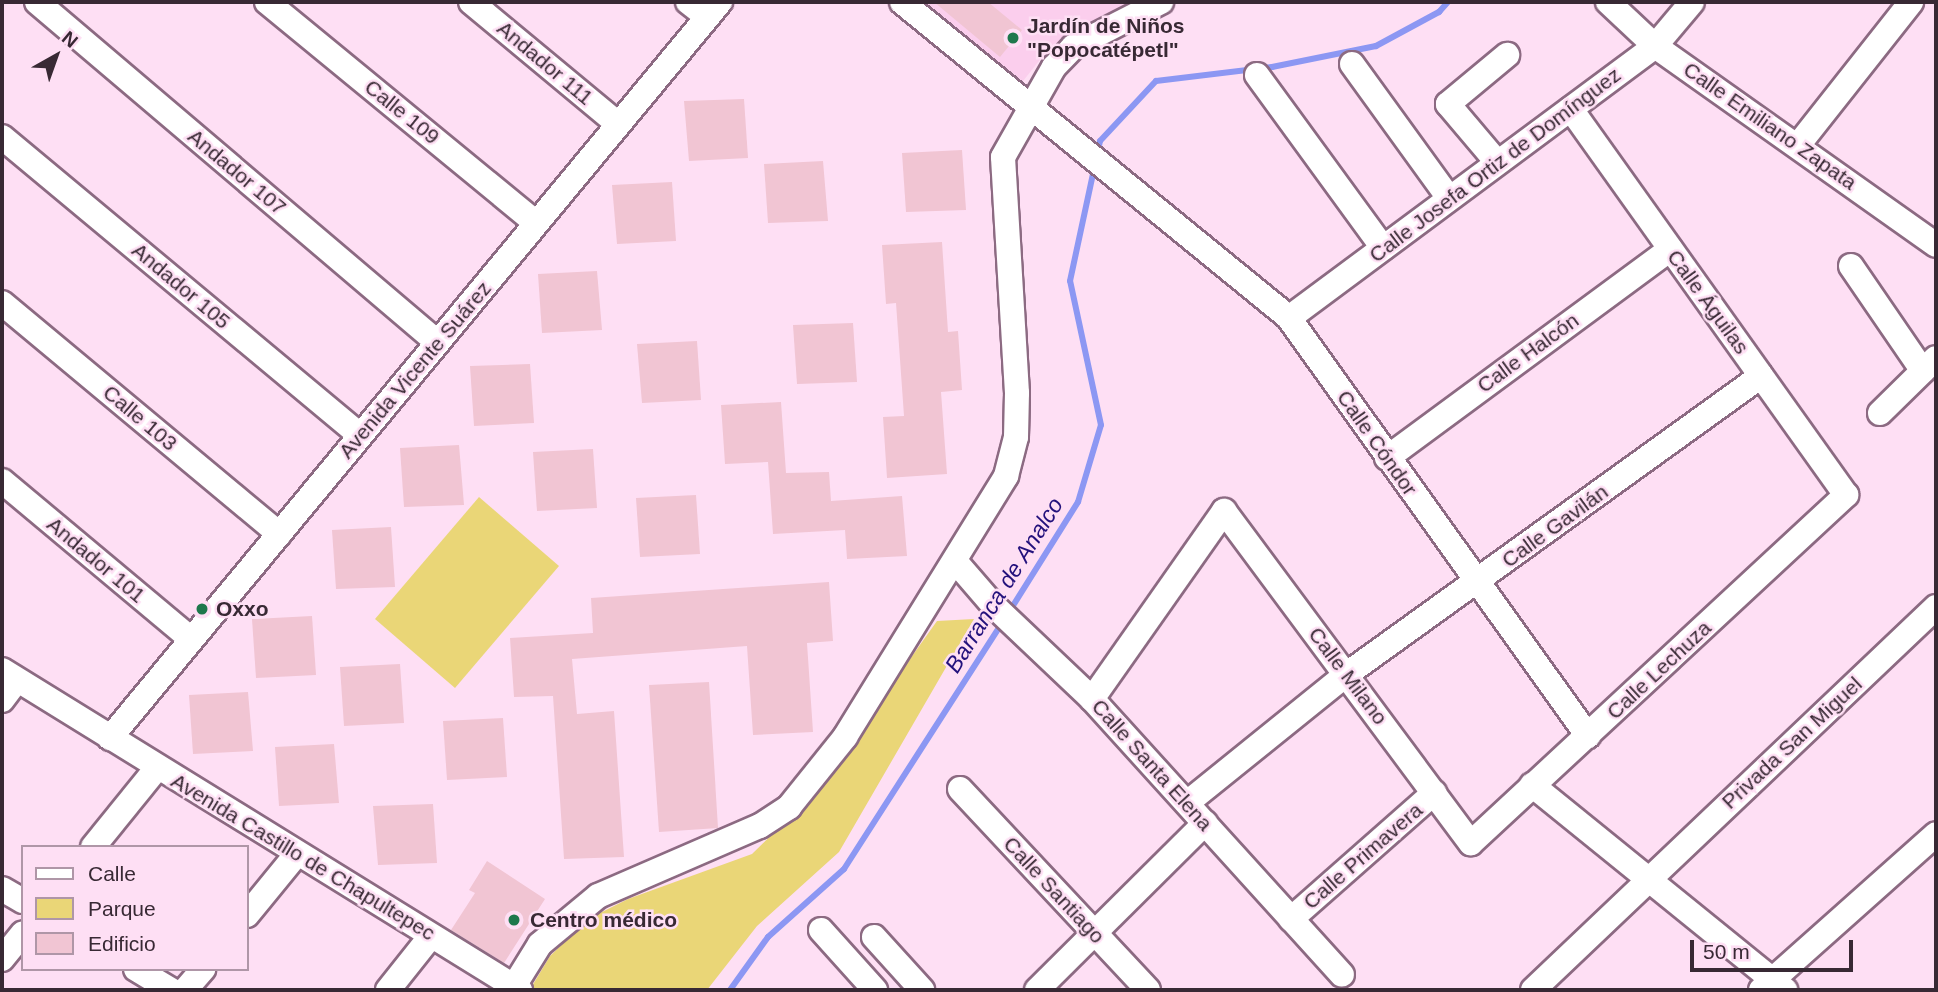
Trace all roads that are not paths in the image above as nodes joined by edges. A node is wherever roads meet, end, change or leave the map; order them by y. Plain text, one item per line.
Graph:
1 (37, 2) edge
2 (267, 2) edge
3 (471, 2) edge
4 (902, 2) edge
5 (1161, 2) edge
6 (1608, 2) edge
7 (1692, 2) edge
8 (1911, 2) edge
9 (705, 7) edge
10 (1655, 46) junction
11 (1507, 55) dead end
12 (1352, 64) dead end
13 (1257, 75) dead end
14 (1031, 107) junction
15 (1571, 109) junction
16 (618, 124) junction
17 (2, 137) edge
18 (1799, 144) junction
19 (1497, 162) junction
20 (1449, 198) junction
21 (536, 223) junction
22 (1934, 237) edge
23 (1383, 248) junction
24 (1670, 248) junction
25 (1851, 265) dead end
26 (2, 303) edge
27 (1289, 318) junction
28 (437, 342) junction
29 (1930, 364) edge
30 (1761, 376) junction
31 (1880, 413) dead end
32 (360, 435) junction
33 (1387, 458) junction
34 (2, 481) edge
35 (1846, 495) joint
36 (279, 534) junction
37 (955, 561) junction
38 (1477, 582) junction
39 (1936, 607) edge
40 (191, 639) junction
41 (1348, 674) junction
42 (10, 675) edge
43 (1092, 699) junction
44 (2, 700) edge
45 (1588, 736) junction
46 (110, 738) junction
47 (157, 768) junction
48 (1532, 785) junction
49 (960, 789) dead end
50 (1434, 793) junction
51 (1186, 803) junction
52 (1205, 823) junction
53 (1936, 834) edge
54 (1471, 842) joint
55 (95, 845) edge
56 (296, 855) junction
57 (1647, 880) junction
58 (2, 889) edge
59 (21, 900) edge
60 (248, 914) edge
61 (1291, 919) junction
62 (821, 930) dead end
63 (1092, 932) junction
64 (21, 935) edge
65 (431, 936) junction
66 (874, 937) dead end
67 (2, 959) edge
68 (139, 971) edge
69 (200, 971) edge
70 (1342, 975) dead end
71 (1772, 987) edge
72 (517, 988) edge
73 (171, 990) edge
74 (185, 990) edge
75 (388, 990) edge
76 (875, 990) edge
77 (922, 990) edge
78 (1037, 990) edge
79 (1148, 990) edge
80 (1533, 990) edge

1 - 28 street, Andador 107
2 - 21 street, Calle 109
3 - 16 street, Andador 111
4 - 14 street, Calle Cóndor
5 - 14 street
6 - 10 street, Calle Emiliano Zapata
7 - 10 street, Calle Josefa Ortiz de Domínguez
8 - 18 street
9 - 16 street, Avenida Vicente Suárez
10 - 15 street, Calle Josefa Ortiz de Domínguez
10 - 18 street, Calle Emiliano Zapata
11 - 19 street
12 - 20 street
13 - 23 street
14 - 27 street, Calle Cóndor
14 - 37 street
15 - 19 street, Calle Josefa Ortiz de Domínguez
15 - 24 street, Calle Águilas
16 - 21 street, Avenida Vicente Suárez
17 - 32 street, Andador 105
18 - 22 street, Calle Emiliano Zapata
19 - 20 street, Calle Josefa Ortiz de Domínguez
20 - 23 street, Calle Josefa Ortiz de Domínguez
21 - 28 street, Avenida Vicente Suárez
23 - 27 street, Calle Josefa Ortiz de Domínguez
24 - 30 street, Calle Águilas
24 - 33 street, Calle Halcón
25 - 29 street
26 - 36 street, Calle 103
27 - 33 street, Calle Cóndor
28 - 32 street, Avenida Vicente Suárez
29 - 31 street
30 - 35 street, Calle Águilas
30 - 38 street, Calle Gavilán
32 - 36 street, Avenida Vicente Suárez
33 - 38 street, Calle Cóndor
34 - 40 street, Andador 101
35 - 45 street, Calle Lechuza
36 - 40 street, Avenida Vicente Suárez
37 - 43 street, Calle Santa Elena
37 - 72 street
38 - 41 street, Calle Gavilán
38 - 45 street, Calle Cóndor
39 - 57 street, Privada San Miguel
40 - 46 street, Avenida Vicente Suárez
41 - 43 street, Calle Milano
41 - 50 street, Calle Milano
41 - 51 street, Calle Gavilán
42 - 44 street
42 - 46 street, Avenida Castillo de Chapultepec
43 - 51 street, Calle Santa Elena
45 - 48 street, Calle Lechuza
46 - 47 street, Avenida Castillo de Chapultepec
47 - 55 street
47 - 56 street, Avenida Castillo de Chapultepec
48 - 54 street, Calle Lechuza
48 - 57 street
49 - 63 street, Calle Santiago
50 - 54 street, Calle Milano
50 - 61 street, Calle Primavera
51 - 52 street, Calle Santa Elena
52 - 61 street, Calle Santa Elena
52 - 63 street
53 - 71 street
56 - 60 street
56 - 65 street, Avenida Castillo de Chapultepec
57 - 71 street
57 - 80 street, Privada San Miguel
58 - 59 street
61 - 70 street, Calle Santa Elena
62 - 76 street
63 - 78 street
63 - 79 street, Calle Santiago
64 - 67 street
65 - 72 street, Avenida Castillo de Chapultepec
65 - 75 street
66 - 77 street
68 - 73 street
69 - 74 street

